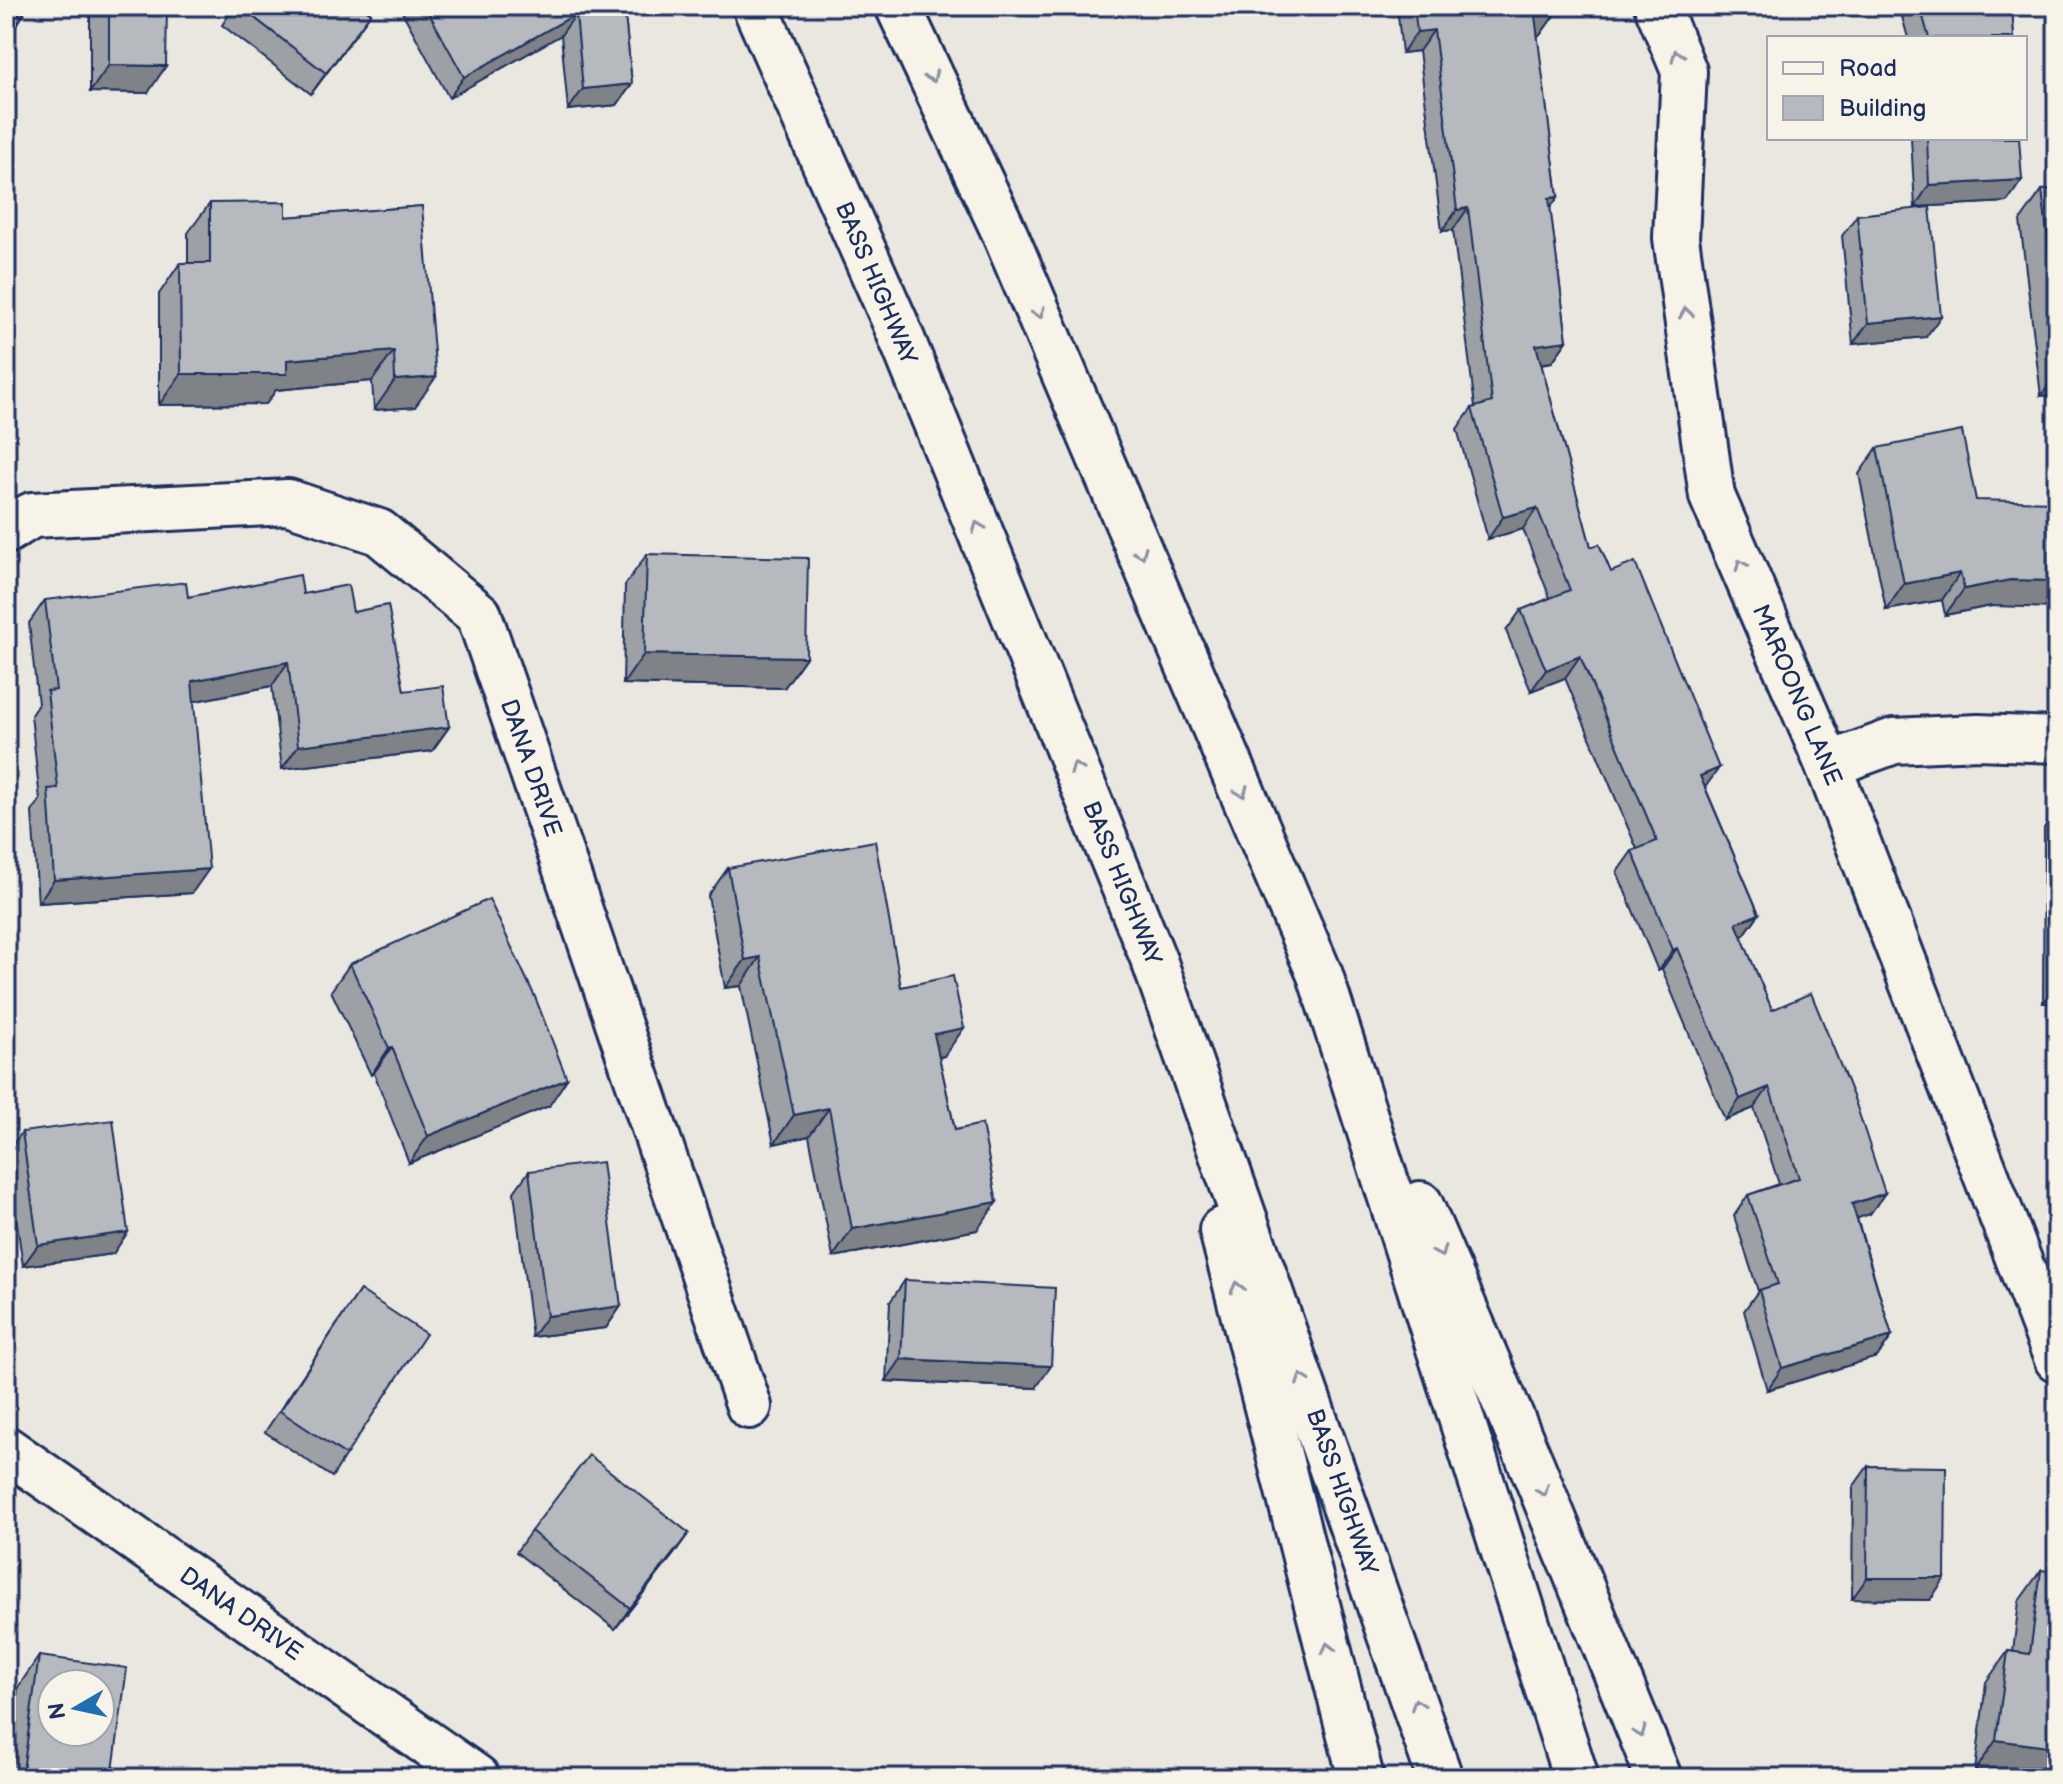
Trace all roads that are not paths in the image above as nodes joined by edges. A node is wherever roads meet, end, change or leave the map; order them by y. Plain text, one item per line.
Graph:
1 (755, 6) edge
2 (898, 6) edge
3 (1657, 6) edge
4 (6, 531) edge
5 (2057, 740) edge
6 (1828, 765) junction
7 (1155, 963) junction
8 (1320, 975) junction
9 (2057, 1359) edge
10 (749, 1406) dead end
11 (6, 1449) edge
12 (477, 1778) edge
13 (1361, 1778) edge
14 (1440, 1778) edge
15 (1576, 1778) edge
16 (1659, 1778) edge

7 -> 1 main road, BASS HIGHWAY
2 -> 8 main road
6 -> 3 main road, MAROONG LANE
4 - 10 main road, DANA DRIVE
5 - 6 main road
6 - 9 main road, MAROONG LANE
13 -> 7 main road
14 -> 7 main road, BASS HIGHWAY
8 - 15 main road
8 -> 16 main road
11 - 12 main road, DANA DRIVE

